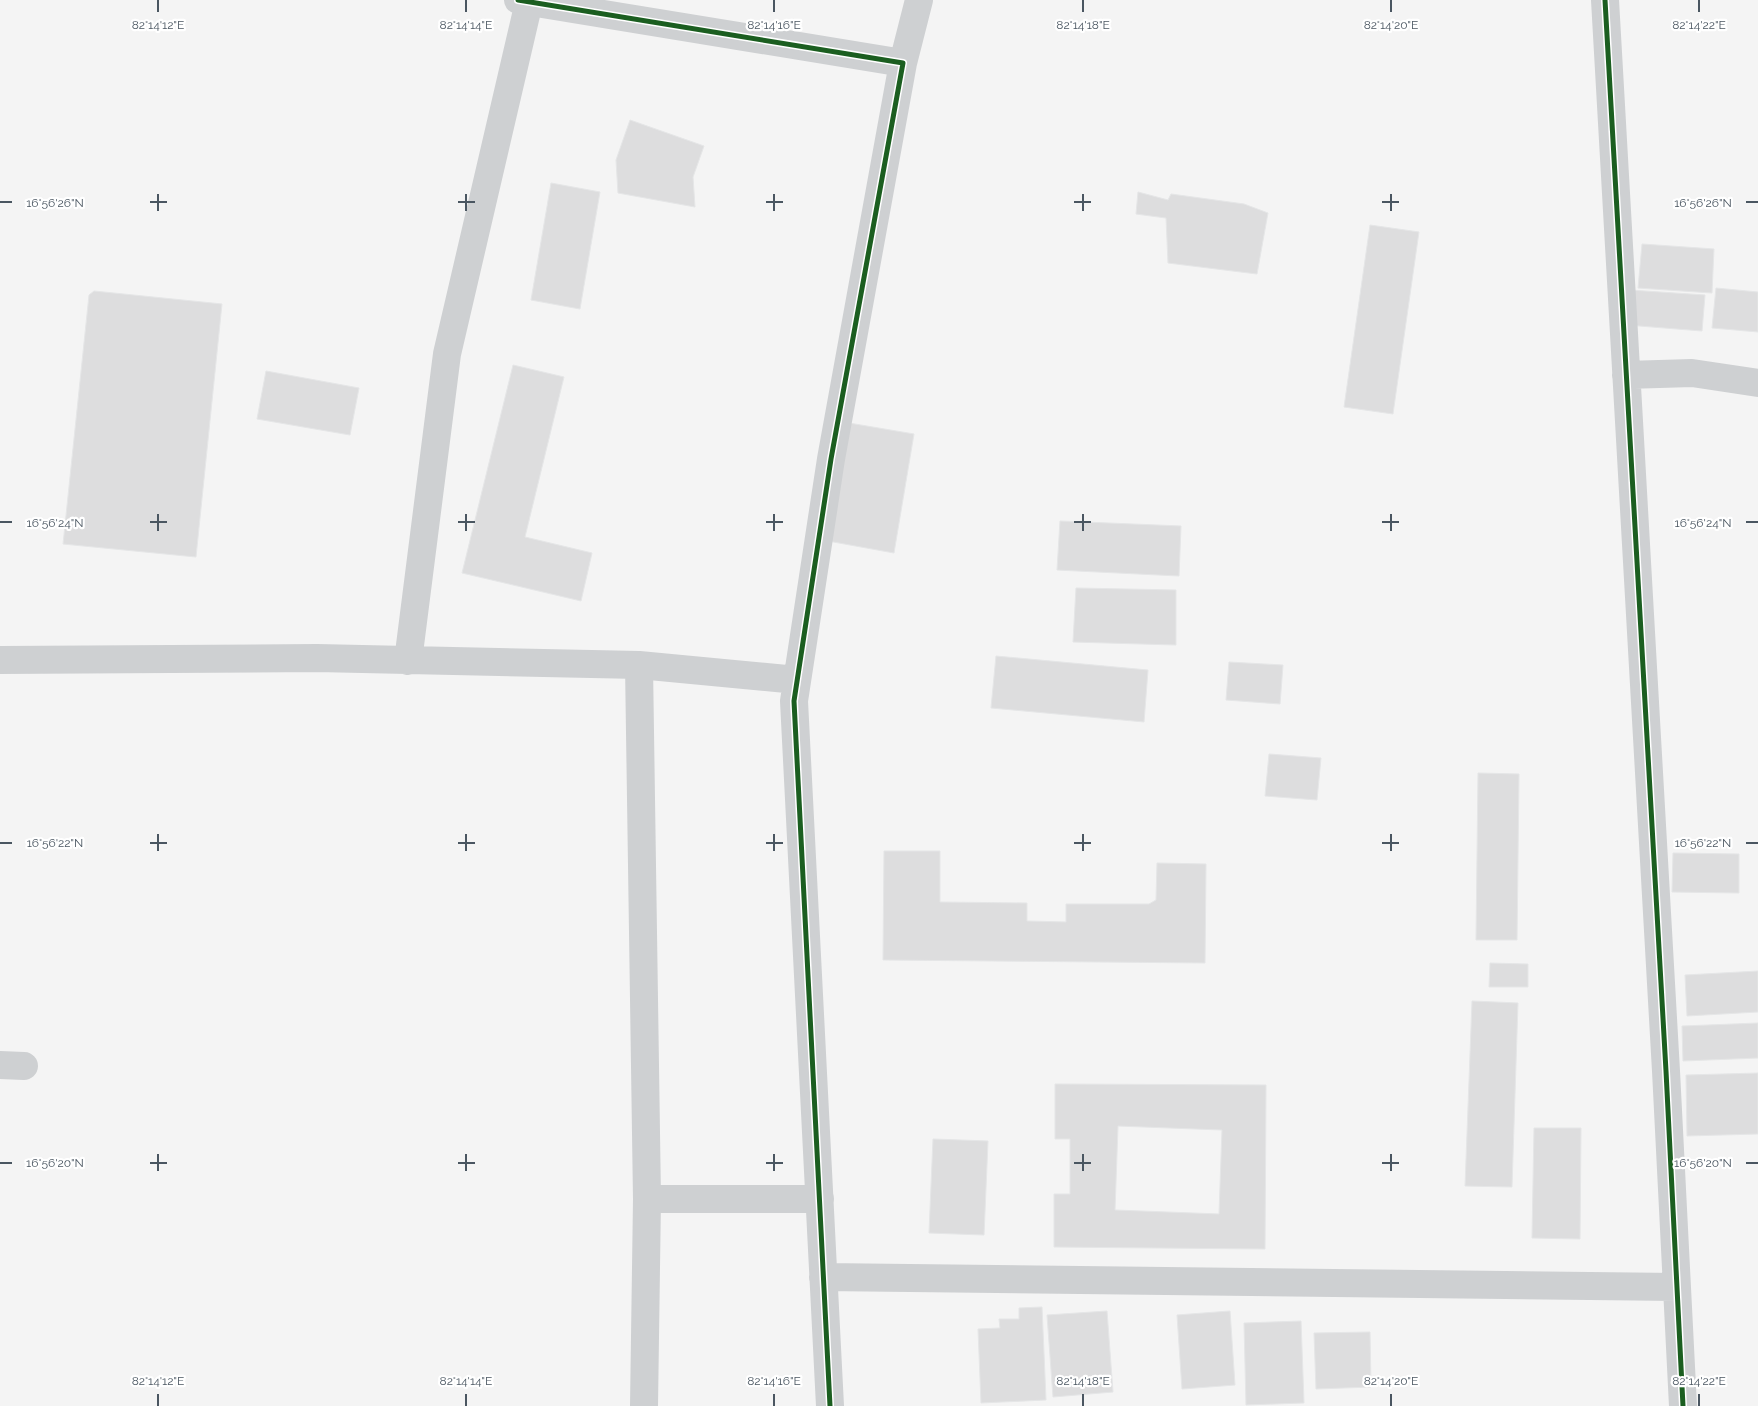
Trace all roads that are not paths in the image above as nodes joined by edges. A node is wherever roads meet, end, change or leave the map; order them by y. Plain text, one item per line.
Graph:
1 (919, 0) edge
2 (1605, 0) edge
3 (524, 1) edge
4 (903, 63) junction
5 (1626, 375) junction
6 (1758, 383) edge
7 (0, 660) edge
8 (408, 661) junction
9 (639, 665) junction
10 (797, 680) junction
11 (647, 1199) junction
12 (820, 1199) junction
13 (823, 1276) junction
14 (1677, 1288) junction
15 (644, 1406) edge
16 (830, 1406) edge
17 (1683, 1406) edge

1 - 4 street
2 - 5 street
3 - 4 street
3 - 8 street
4 - 10 street
5 - 6 street
5 - 14 street
7 - 8 street
8 - 9 street
9 - 10 street
9 - 11 street
10 - 12 street
11 - 12 street
11 - 15 street
12 - 13 street
13 - 14 street
13 - 16 street
14 - 17 street

